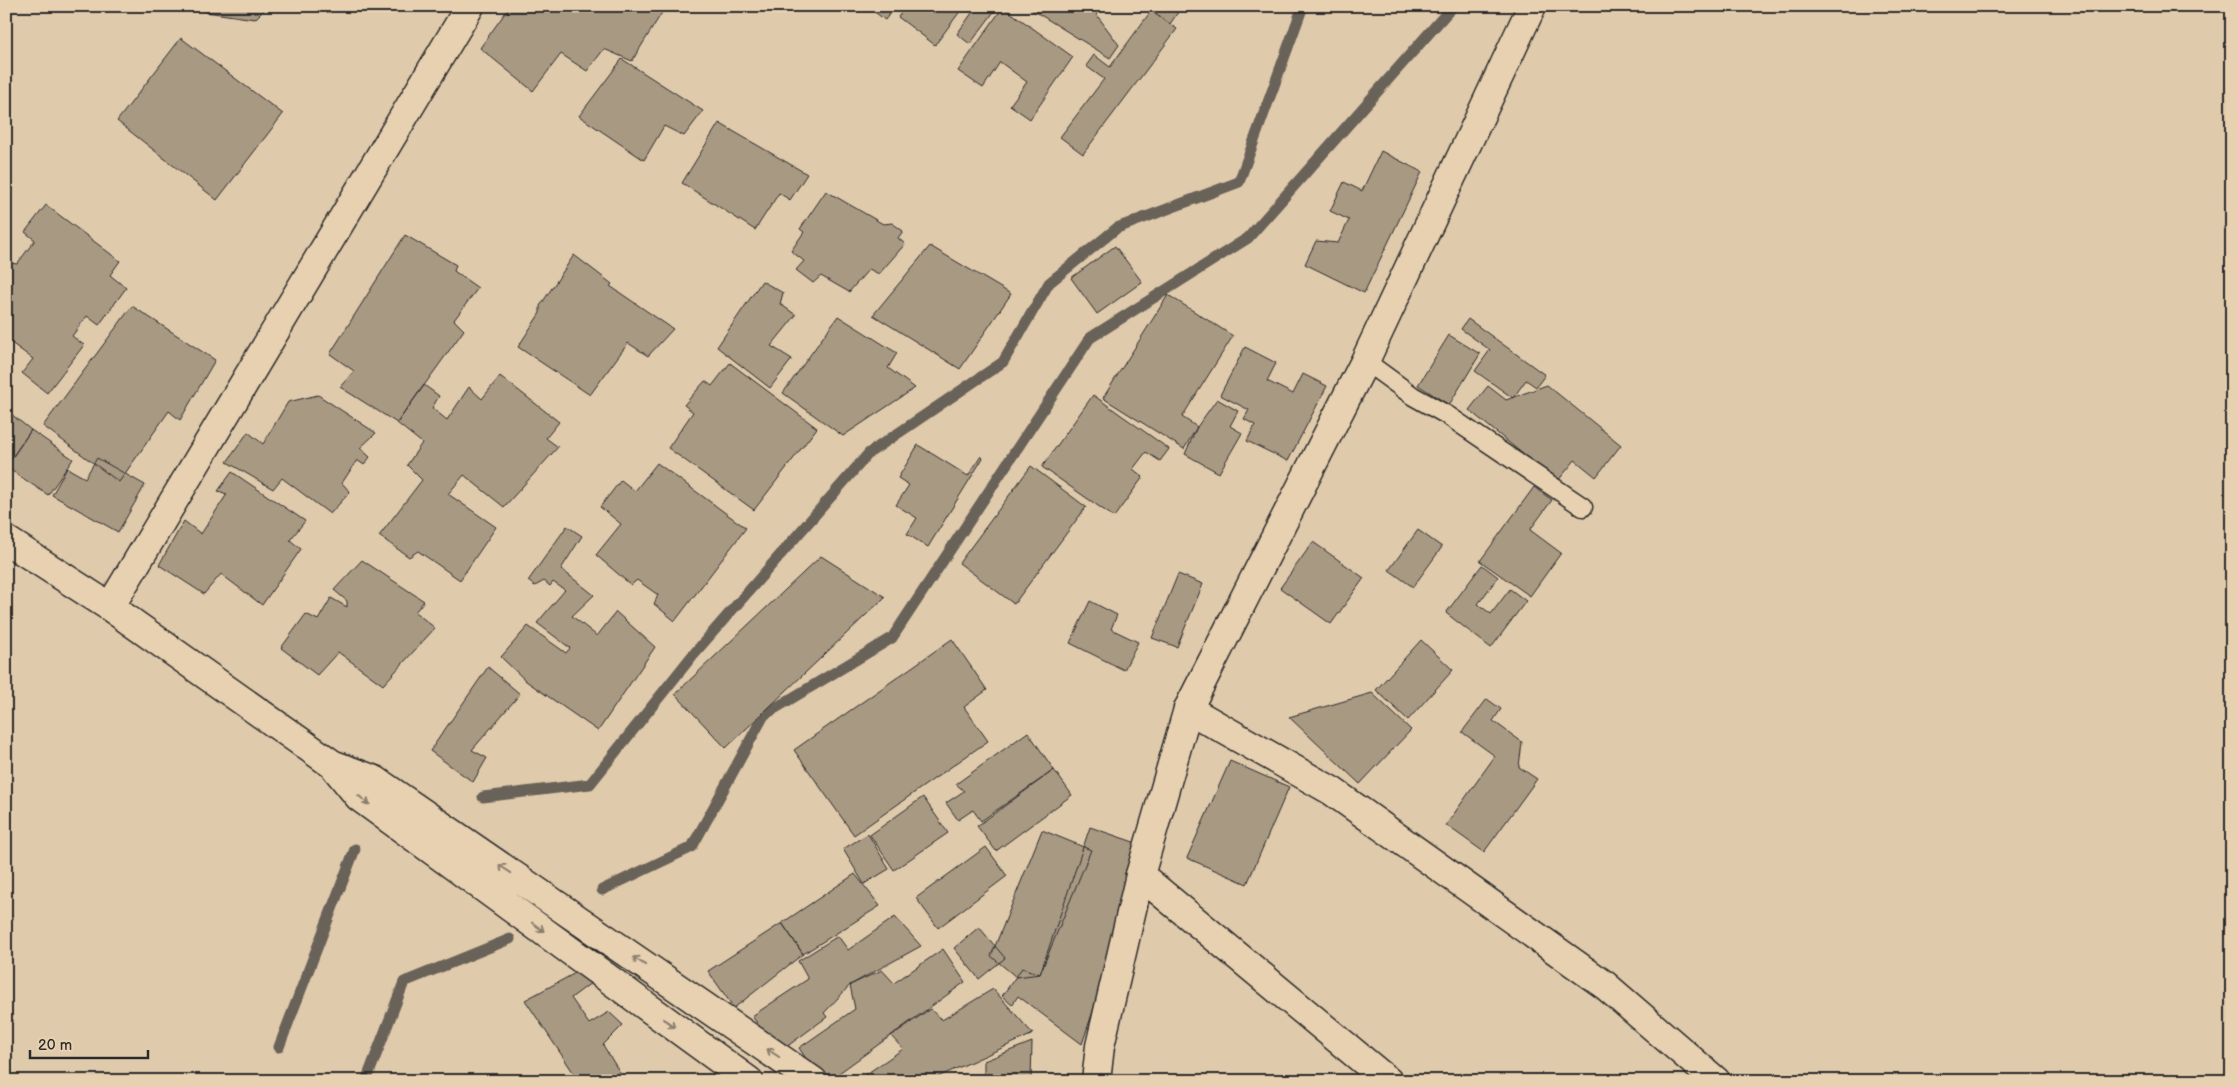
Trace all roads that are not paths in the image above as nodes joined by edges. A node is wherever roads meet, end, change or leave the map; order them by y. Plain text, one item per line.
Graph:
1 (470, 6) edge
2 (1532, 6) edge
3 (1365, 361) junction
4 (1583, 507) dead end
5 (6, 540) edge
6 (110, 607) junction
7 (1188, 709) junction
8 (332, 764) junction
9 (1140, 874) junction
10 (749, 1081) edge
11 (813, 1081) edge
12 (1096, 1081) edge
13 (1388, 1081) edge
14 (1716, 1081) edge

1 - 6 street
2 - 3 street
3 - 4 lane
3 - 7 street
5 - 6 street
6 - 8 street
7 - 9 street
7 - 14 street
8 -> 10 street
11 -> 8 street
9 - 12 street
9 - 13 street

